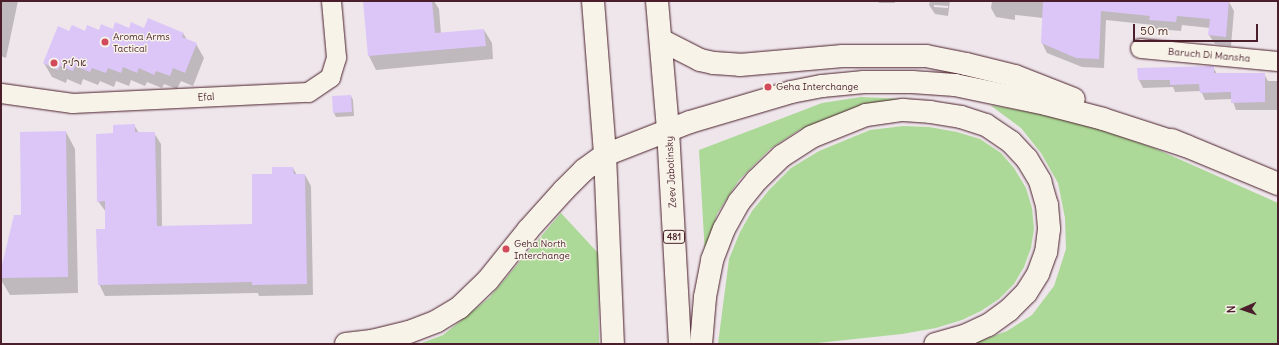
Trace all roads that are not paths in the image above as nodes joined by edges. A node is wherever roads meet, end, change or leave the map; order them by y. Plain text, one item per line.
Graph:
1 (331, 1) edge
2 (593, 1) edge
3 (657, 1) edge
4 (661, 40) junction
5 (1140, 48) dead end
6 (1278, 61) edge
7 (1, 93) edge
8 (668, 130) junction
9 (1186, 146) junction
10 (605, 155) junction
11 (1278, 184) edge
12 (346, 344) edge
13 (613, 344) edge
14 (680, 344) edge
15 (701, 344) edge
16 (935, 344) edge

1 - 7 street, Efal
2 - 10 main road
3 - 4 main road, Zeev Jabotinsky / 481
4 - 8 main road, Zeev Jabotinsky / 481
4 - 9 main road
5 - 6 street, Baruch Di Mansha
8 - 9 main road
8 - 10 main road
8 - 14 main road, Zeev Jabotinsky / 481
9 - 11 main road
10 - 12 main road
10 - 13 main road
15 - 16 main road

